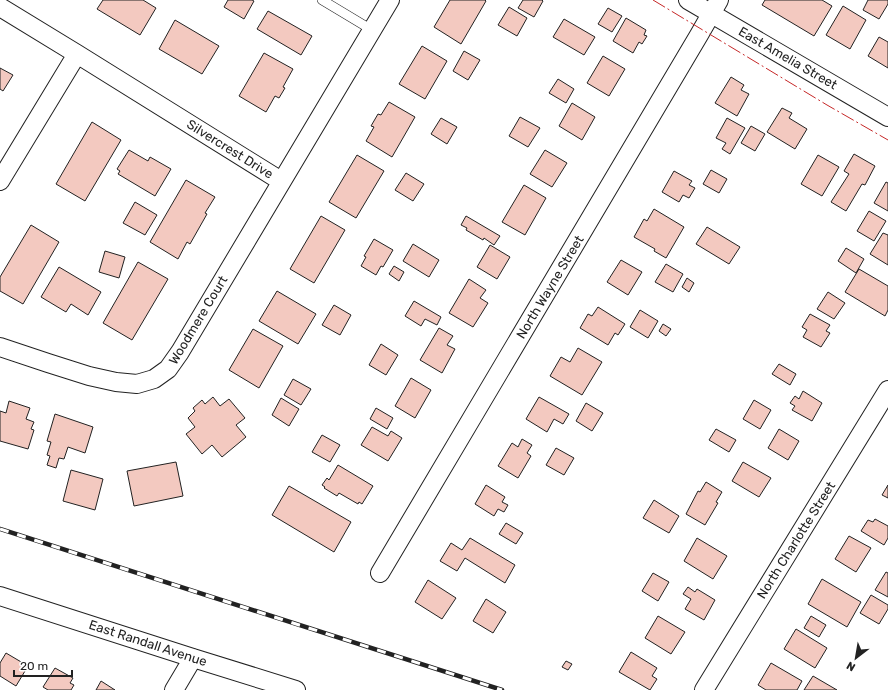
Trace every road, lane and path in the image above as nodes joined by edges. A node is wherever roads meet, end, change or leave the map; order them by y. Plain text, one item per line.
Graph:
1 (322, 0) edge
2 (390, 0) edge
3 (688, 0) edge
4 (715, 6) edge
5 (0, 7) edge
6 (372, 30) junction
7 (77, 54) junction
8 (888, 117) edge
9 (0, 181) edge
10 (281, 181) junction
11 (0, 347) edge
12 (888, 390) edge
13 (380, 573) dead end
14 (0, 596) edge
15 (193, 658) junction
16 (174, 690) edge
17 (296, 690) edge
18 (704, 690) edge

1 - 6 lane
2 - 6 street, Silvercrest Drive
3 - 4 street, East Amelia Street
4 - 8 street, East Amelia Street
4 - 13 street, North Wayne Street
5 - 7 street, Silvercrest Drive
6 - 10 street, Silvercrest Drive
7 - 9 street
7 - 10 street, Silvercrest Drive
10 - 11 street, Woodmere Court
12 - 18 street, North Charlotte Street
14 - 15 street, East Randall Avenue
15 - 16 street
15 - 17 street, East Randall Avenue

